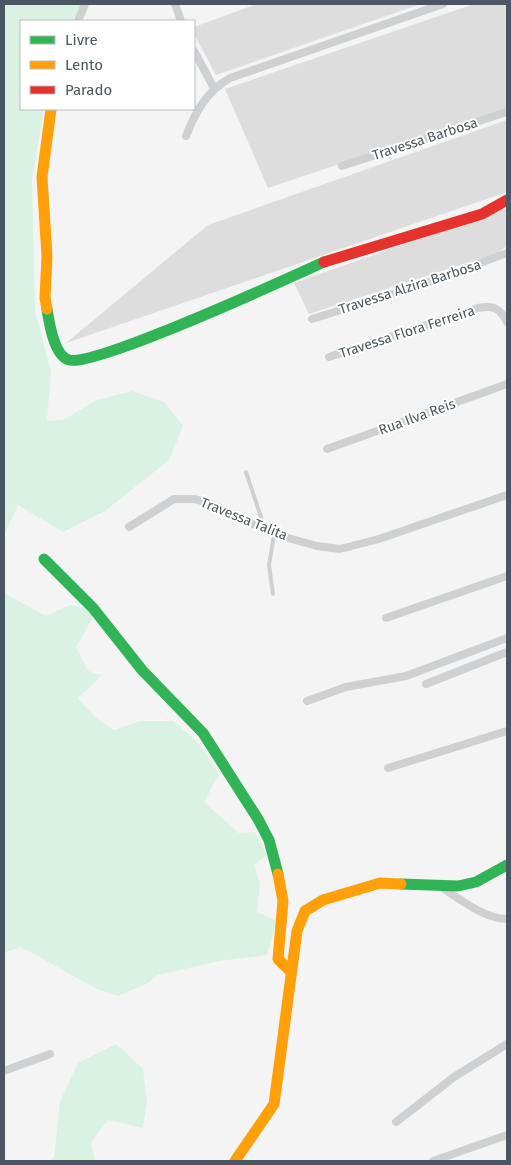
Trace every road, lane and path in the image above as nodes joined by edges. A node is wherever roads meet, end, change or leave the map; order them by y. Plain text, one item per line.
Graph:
1 (85, 4) edge
2 (175, 4) edge
3 (443, 4) edge
4 (78, 20) edge
5 (180, 20) edge
6 (195, 53) edge
7 (214, 88) junction
8 (51, 110) edge
9 (507, 112) edge
10 (186, 136) dead end
11 (342, 166) dead end
12 (507, 200) edge
13 (507, 253) edge
14 (312, 319) dead end
15 (507, 322) edge
16 (328, 357) dead end
17 (507, 384) edge
18 (327, 449) dead end
19 (246, 472) dead end
20 (507, 495) edge
21 (129, 527) dead end
22 (265, 531) junction
23 (274, 534) junction
24 (44, 559) dead end
25 (507, 576) edge
26 (272, 594) dead end
27 (386, 618) dead end
28 (507, 638) edge
29 (507, 652) edge
30 (426, 684) dead end
31 (307, 701) dead end
32 (507, 731) edge
33 (388, 768) dead end
34 (507, 865) edge
35 (442, 887) junction
36 (507, 919) edge
37 (291, 972) junction
38 (507, 1044) edge
39 (50, 1054) dead end
40 (4, 1071) edge
41 (396, 1122) dead end
42 (507, 1135) edge
43 (235, 1161) edge
44 (433, 1161) edge

1 - 4 street
2 - 5 street
3 - 7 street
6 - 7 street
7 - 10 street
8 - 12 street
9 - 11 street, Travessa Barbosa
13 - 14 street, Travessa Alzira Barbosa
15 - 16 street, Travessa Flora Ferreira
17 - 18 street, Rua Ilva Reis
19 - 22 lane
20 - 23 street, Travessa Talita
21 - 22 street, Travessa Talita
22 - 23 street, Travessa Talita
23 - 26 lane
24 - 37 street
25 - 27 street
28 - 31 street
29 - 30 street
32 - 33 street
34 - 35 street
35 - 36 street
35 - 37 street
37 - 43 street
38 - 41 street
39 - 40 street
42 - 44 street

